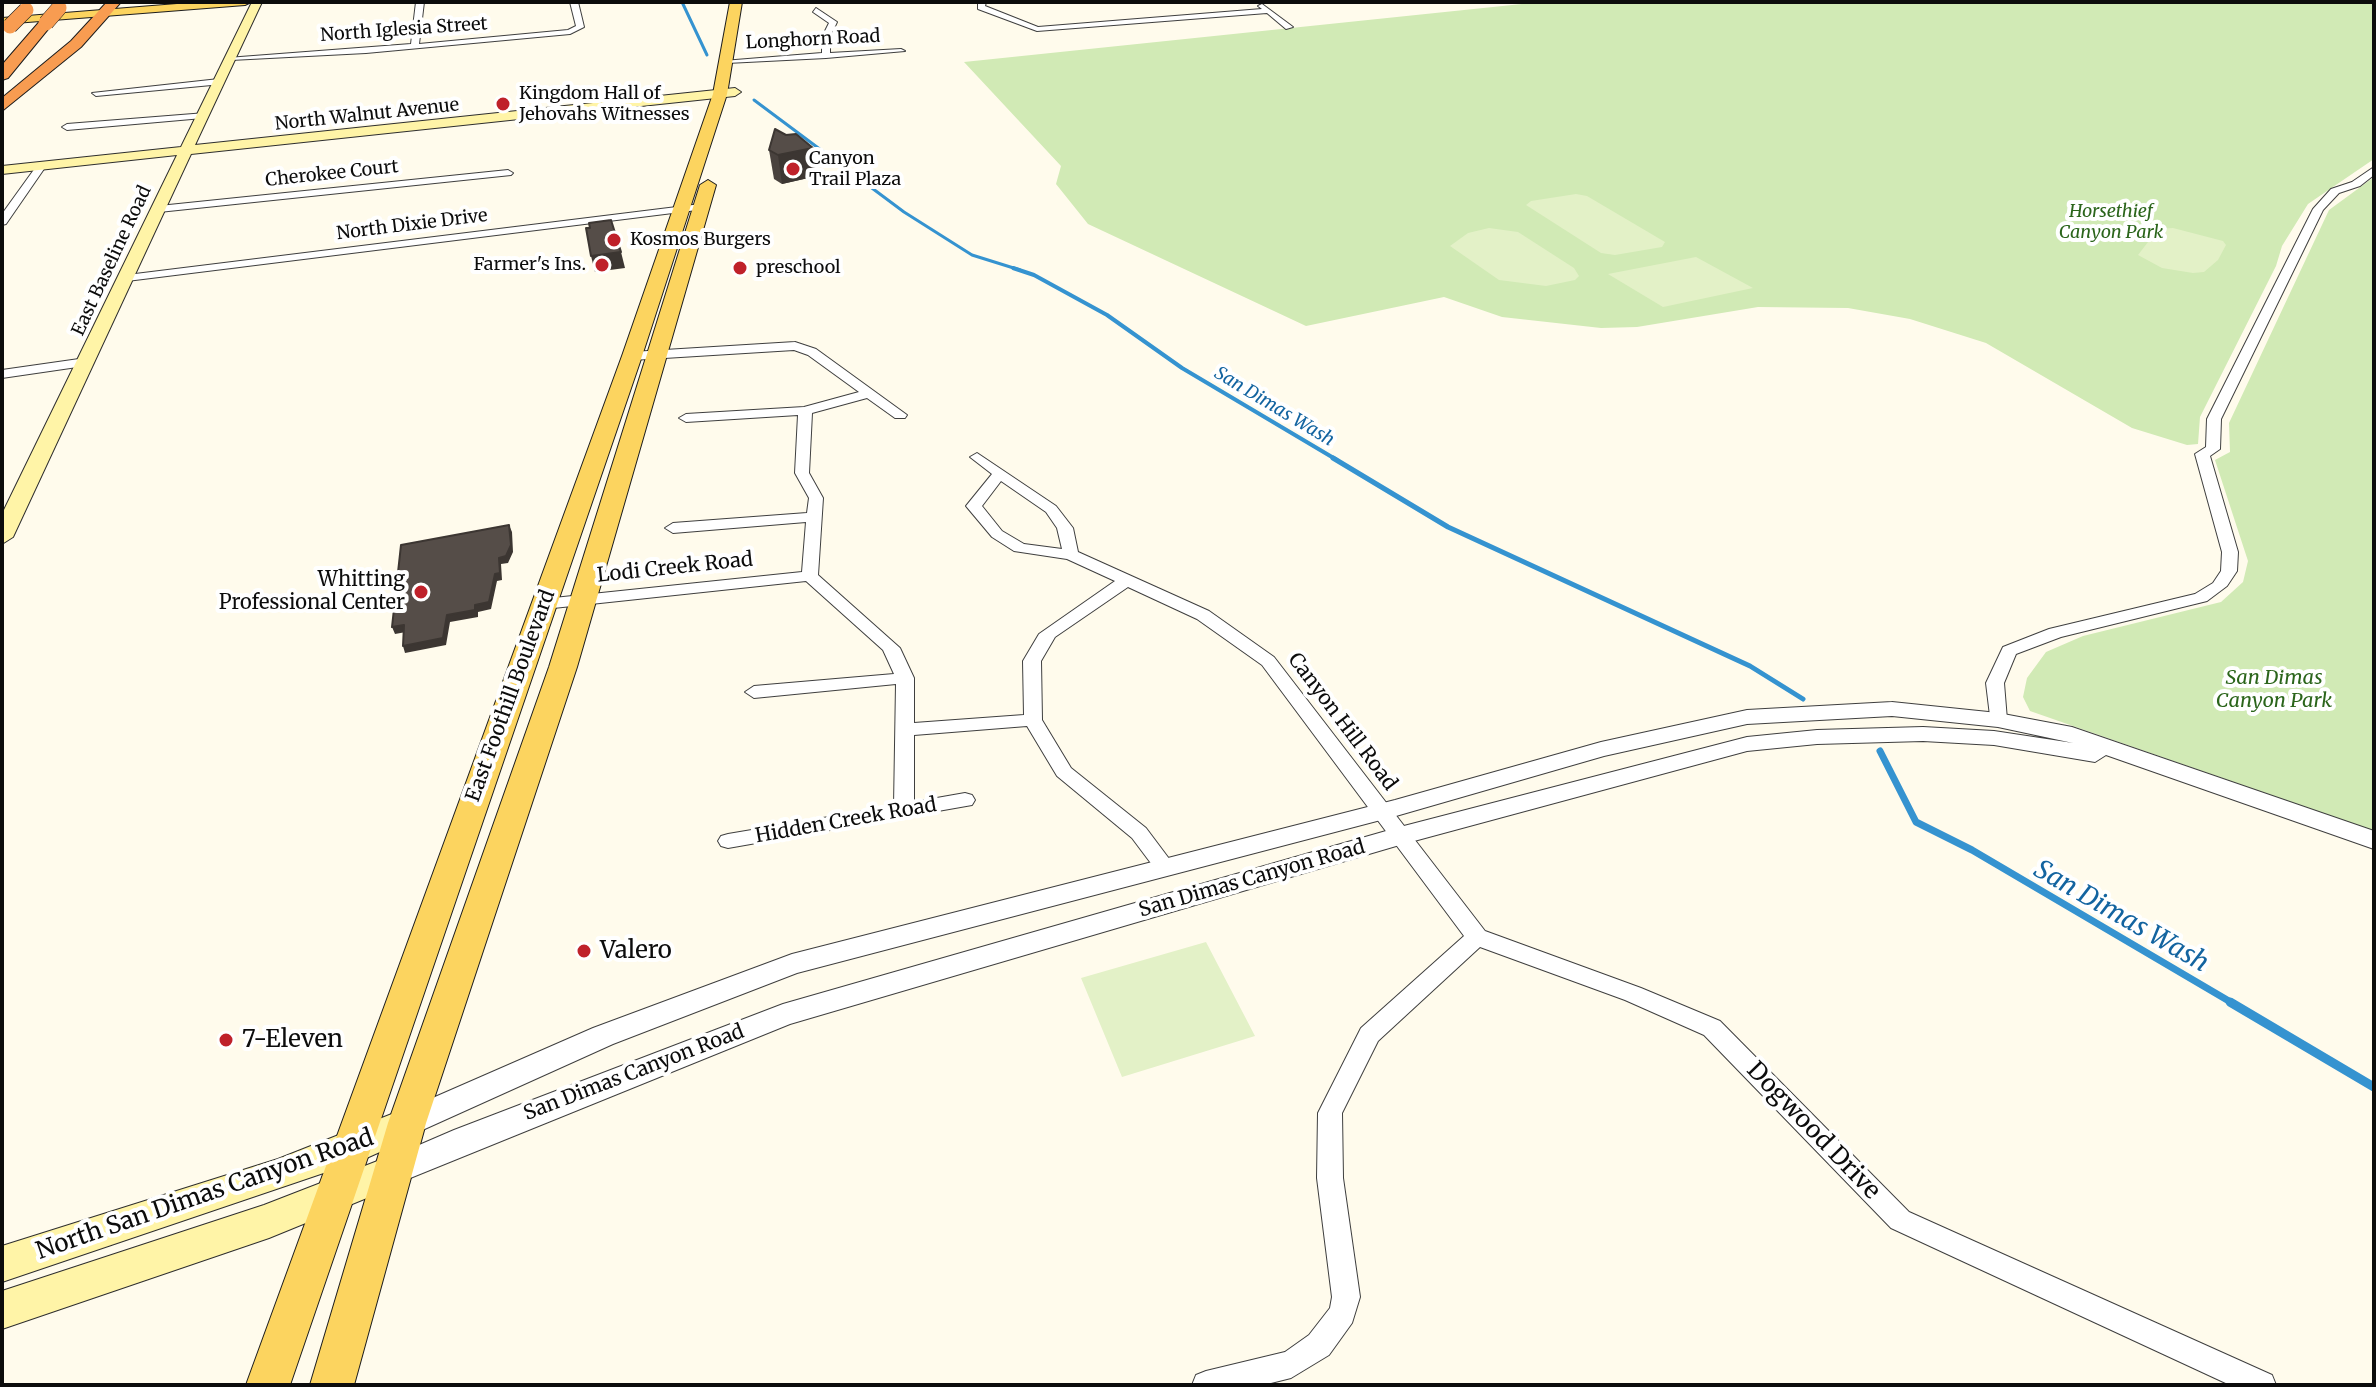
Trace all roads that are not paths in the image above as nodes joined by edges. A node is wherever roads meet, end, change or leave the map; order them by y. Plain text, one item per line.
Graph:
1 (191, 2) edge
2 (245, 2) edge
3 (257, 2) edge
4 (420, 2) edge
5 (574, 2) edge
6 (736, 2) edge
7 (982, 2) edge
8 (1256, 2) edge
9 (62, 5) edge
10 (110, 8) edge
11 (816, 10) dead end
12 (1270, 11) junction
13 (20, 16) edge
14 (1289, 27) dead end
15 (2, 46) edge
16 (415, 46) junction
17 (901, 51) dead end
18 (737, 56) junction
19 (826, 56) junction
20 (231, 58) junction
21 (2, 75) edge
22 (219, 82) junction
23 (96, 93) dead end
24 (727, 93) junction
25 (2, 106) edge
26 (203, 115) junction
27 (729, 118) dead end
28 (67, 127) dead end
29 (186, 151) junction
30 (41, 166) junction
31 (714, 169) dead end
32 (2, 170) edge
33 (2374, 170) edge
34 (508, 173) dead end
35 (701, 207) junction
36 (159, 209) junction
37 (680, 210) junction
38 (2, 222) edge
39 (127, 278) junction
40 (657, 353) junction
41 (632, 356) junction
42 (86, 362) junction
43 (2, 374) edge
44 (870, 393) junction
45 (805, 411) junction
46 (900, 415) dead end
47 (686, 418) dead end
48 (977, 457) dead end
49 (1000, 473) junction
50 (816, 517) junction
51 (673, 528) dead end
52 (2, 537) edge
53 (1071, 555) junction
54 (810, 576) junction
55 (1125, 582) junction
56 (584, 599) junction
57 (544, 604) junction
58 (905, 678) junction
59 (754, 692) dead end
60 (1033, 720) junction
61 (1996, 729) junction
62 (905, 730) junction
63 (965, 800) dead end
64 (904, 810) junction
65 (1382, 811) junction
66 (1400, 836) junction
67 (2374, 840) edge
68 (728, 841) dead end
69 (1166, 869) junction
70 (1477, 937) junction
71 (407, 1123) junction
72 (349, 1149) junction
73 (393, 1171) junction
74 (336, 1195) junction
75 (2, 1264) edge
76 (2, 1310) edge
77 (268, 1385) edge
78 (332, 1385) edge
79 (1206, 1385) edge
80 (2262, 1385) edge

1 - 10 main road
2 - 10 main road
3 - 20 main road, East Baseline Road
4 - 16 street
5 - 16 street, North Iglesia Street
6 - 18 main road, East Foothill Boulevard
7 - 12 street
8 - 12 street
9 - 21 highway, bridge
10 - 13 main road
10 - 25 highway
11 - 19 street
12 - 14 street
13 - 15 highway
16 - 20 street, North Iglesia Street
17 - 19 street, Longhorn Road
18 - 19 street, Longhorn Road
18 - 24 main road, East Foothill Boulevard
20 - 22 main road, East Baseline Road
22 - 23 street
22 - 26 main road, East Baseline Road
24 - 27 main road, East Foothill Boulevard
24 - 29 main road, North Walnut Avenue
24 - 37 main road, East Foothill Boulevard
26 - 28 street
26 - 29 main road, East Baseline Road
29 - 30 main road, North Walnut Avenue
29 - 36 main road, East Baseline Road
30 - 32 main road, North Walnut Avenue
30 - 38 street
31 - 35 main road, East Foothill Boulevard
33 - 61 street
34 - 36 street, Cherokee Court
35 - 37 street, North Dixie Drive
35 - 40 main road, East Foothill Boulevard
36 - 39 main road, East Baseline Road
37 - 39 street, North Dixie Drive
37 - 41 main road, East Foothill Boulevard
39 - 42 main road, East Baseline Road
40 - 41 street
40 - 44 street
40 - 56 main road, East Foothill Boulevard
41 - 57 main road, East Foothill Boulevard
42 - 43 street
42 - 52 main road, East Baseline Road
44 - 45 street
44 - 46 street
45 - 47 street
45 - 50 street
48 - 49 street
49 - 53 street
49 - 53 street, Canyon Hill Road
50 - 51 street
50 - 54 street
53 - 55 street, Canyon Hill Road
54 - 56 street, Lodi Creek Road
54 - 58 street
55 - 60 street
55 - 65 street, Canyon Hill Road
56 - 57 street, Lodi Creek Road
56 - 71 main road, East Foothill Boulevard
57 - 72 main road, East Foothill Boulevard
58 - 59 street
58 - 62 street
60 - 62 street
60 - 69 street
61 - 65 street, San Dimas Canyon Road
61 - 66 street, San Dimas Canyon Road
61 - 67 street, San Dimas Canyon Road
62 - 64 street
63 - 64 street, Hidden Creek Road
64 - 68 street, Hidden Creek Road
65 - 66 street, Canyon Hill Road
65 - 69 street, San Dimas Canyon Road
66 - 70 street
66 - 73 street, San Dimas Canyon Road
69 - 71 street, San Dimas Canyon Road
70 - 79 street
70 - 80 street, Dogwood Drive
71 - 72 main road, North San Dimas Canyon Road
71 - 73 main road, East Foothill Boulevard
72 - 74 main road, East Foothill Boulevard
72 - 75 main road, North San Dimas Canyon Road
73 - 74 main road, North San Dimas Canyon Road
73 - 78 main road, East Foothill Boulevard
74 - 76 main road, North San Dimas Canyon Road
74 - 77 main road, East Foothill Boulevard

